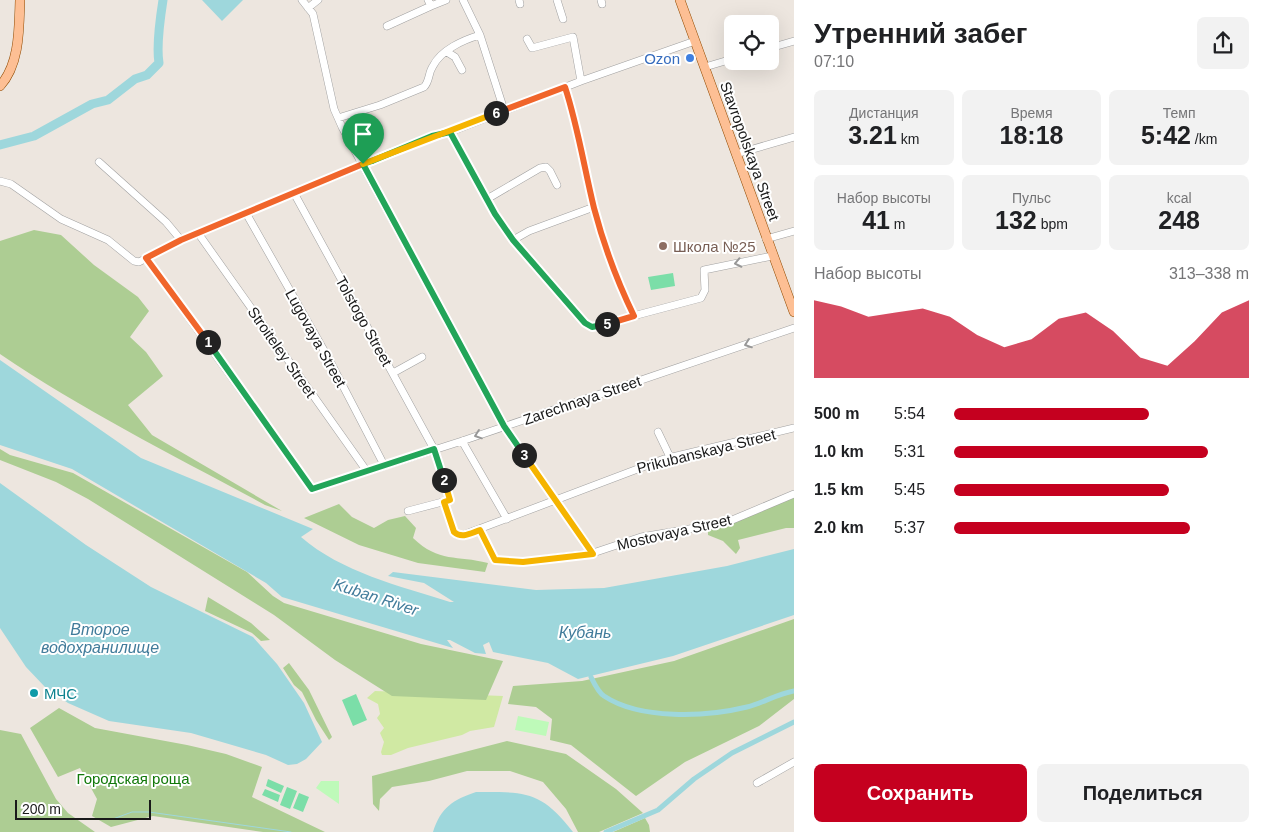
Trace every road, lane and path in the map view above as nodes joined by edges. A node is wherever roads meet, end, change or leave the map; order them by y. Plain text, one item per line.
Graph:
1 (20, 0) edge
2 (302, 0) edge
3 (318, 0) edge
4 (446, 0) edge
5 (463, 0) edge
6 (557, 0) edge
7 (680, 0) edge
8 (430, 3) edge
9 (308, 8) junction
10 (563, 19) dead end
11 (387, 26) dead end
12 (480, 35) junction
13 (527, 39) dead end
14 (695, 41) junction
15 (794, 41) edge
16 (779, 45) edge
17 (447, 52) junction
18 (724, 61) edge
19 (705, 67) junction
20 (462, 70) dead end
21 (581, 81) junction
22 (0, 86) edge
23 (565, 87) junction
24 (504, 110) junction
25 (338, 118) junction
26 (450, 132) junction
27 (794, 137) edge
28 (736, 154) junction
29 (99, 162) dead end
30 (363, 164) junction
31 (0, 181) edge
32 (557, 185) dead end
33 (294, 193) junction
34 (487, 200) junction
35 (594, 207) junction
36 (246, 213) junction
37 (794, 231) edge
38 (198, 233) junction
39 (766, 239) junction
40 (181, 240) junction
41 (513, 240) junction
42 (772, 256) junction
43 (146, 258) junction
44 (794, 312) edge
45 (634, 316) junction
46 (794, 328) edge
47 (422, 357) dead end
48 (393, 373) junction
49 (504, 426) junction
50 (794, 428) edge
51 (658, 432) dead end
52 (462, 441) junction
53 (434, 449) junction
54 (670, 457) junction
55 (384, 465) junction
56 (366, 470) junction
57 (794, 494) edge
58 (554, 500) junction
59 (444, 502) junction
60 (408, 511) dead end
61 (507, 519) junction
62 (480, 530) junction
63 (593, 554) junction
64 (794, 762) edge
65 (757, 783) dead end

1 - 22 main road
2 - 9 street
3 - 9 street
4 - 8 street
5 - 12 street
6 - 10 street
7 - 14 main road, Stavropolskaya Street
8 - 11 street
9 - 25 street
12 - 17 street
12 - 24 street
13 - 21 street
14 - 19 main road, Stavropolskaya Street
14 - 21 street
15 - 16 street
17 - 20 street
17 - 25 street
18 - 19 street
19 - 28 main road, Stavropolskaya Street
21 - 23 street
23 - 24 street
23 - 35 street
24 - 26 street
25 - 30 street
26 - 30 street
26 - 34 street
27 - 28 street
28 - 39 main road, Stavropolskaya Street
29 - 40 street
30 - 33 street
30 - 49 street
31 - 43 street
32 - 34 street
33 - 36 street
33 - 48 street, Tolstogo Street
34 - 41 street
35 - 41 street
35 - 45 street
36 - 38 street
36 - 55 street, Lugovaya Street
37 - 39 street
38 - 40 street
38 - 56 street, Stroiteley Street
39 - 42 main road, Stavropolskaya Street
40 - 43 street
41 - 45 street
42 - 44 main road, Stavropolskaya Street
42 -> 45 street
43 - 56 street, Zarechnaya Street
46 -> 49 street, Zarechnaya Street
47 - 48 street
48 - 53 street, Tolstogo Street
49 -> 52 street, Zarechnaya Street
49 - 58 street
50 - 54 street, Prikubanskaya Street
51 - 54 street
52 - 53 street, Zarechnaya Street
52 - 61 street
53 - 55 street, Zarechnaya Street
53 - 59 street, Tolstogo Street
54 - 58 street, Prikubanskaya Street
55 - 56 street, Zarechnaya Street
57 - 63 street, Mostovaya Street
58 - 61 street, Prikubanskaya Street
58 - 63 street
59 - 60 street
59 - 62 street, Prikubanskaya Street
61 - 62 street, Prikubanskaya Street
62 - 63 street, Mostovaya Street
64 - 65 street

